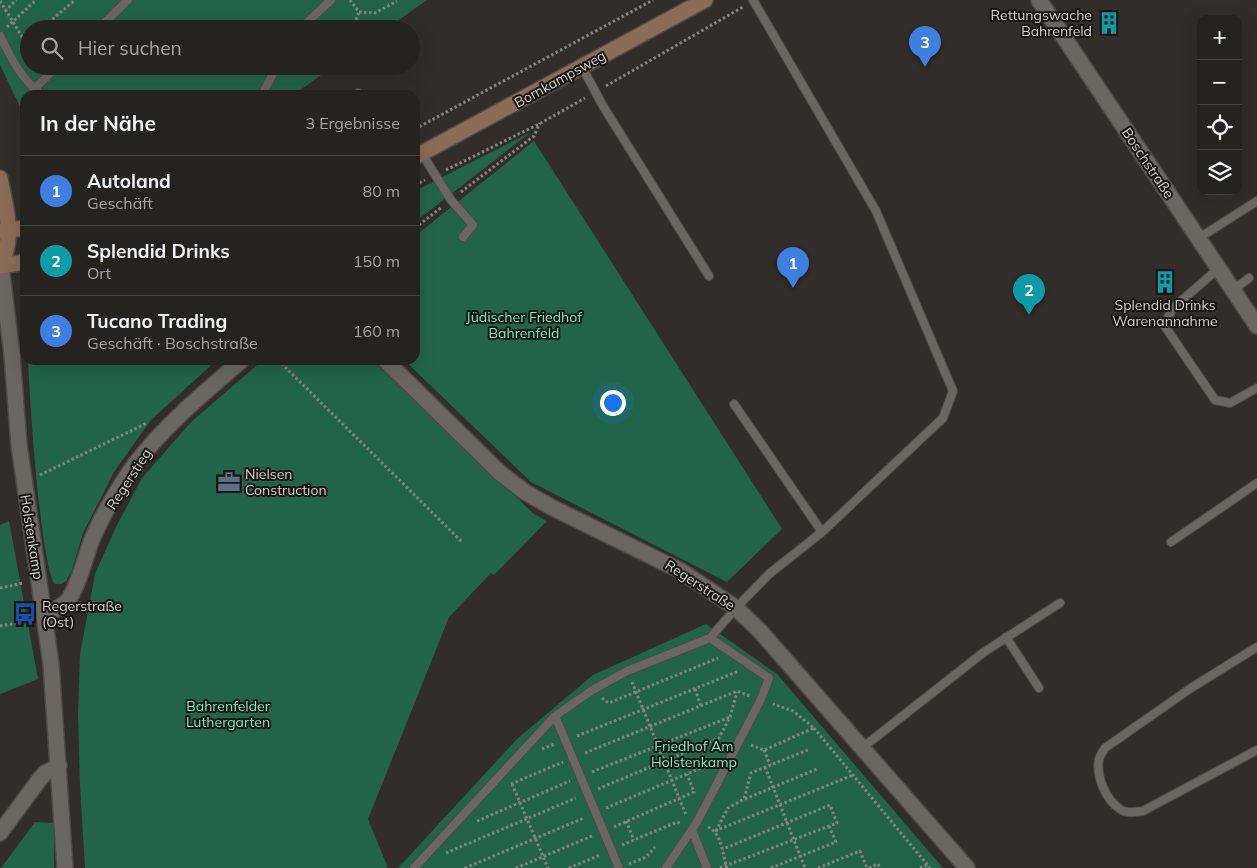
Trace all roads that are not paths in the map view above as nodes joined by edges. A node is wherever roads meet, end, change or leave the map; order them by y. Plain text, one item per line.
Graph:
1 (128, 0) edge
2 (332, 0) edge
3 (705, 0) edge
4 (753, 0) edge
5 (1039, 0) edge
6 (107, 20) edge
7 (310, 20) edge
8 (0, 36) edge
9 (582, 67) junction
10 (20, 71) edge
11 (23, 75) edge
12 (49, 75) edge
13 (272, 75) edge
14 (34, 89) joint
15 (265, 90) edge
16 (420, 155) edge
17 (420, 157) edge
18 (0, 178) edge
19 (1257, 201) edge
20 (20, 229) edge
21 (5, 231) edge
22 (463, 237) dead end
23 (1199, 238) junction
24 (20, 263) edge
25 (0, 265) edge
26 (1219, 268) junction
27 (709, 276) dead end
28 (1249, 278) dead end
29 (1233, 290) junction
30 (1257, 326) edge
31 (236, 365) edge
32 (390, 365) edge
33 (1257, 388) edge
34 (734, 404) dead end
35 (1257, 483) edge
36 (822, 532) junction
37 (1171, 542) dead end
38 (1060, 604) dead end
39 (736, 608) junction
40 (38, 618) junction
41 (1006, 637) junction
42 (710, 638) junction
43 (1257, 647) edge
44 (1039, 688) dead end
45 (555, 716) junction
46 (862, 748) junction
47 (1257, 750) edge
48 (59, 766) junction
49 (692, 830) junction
50 (0, 833) edge
51 (65, 868) edge
52 (414, 868) edge
53 (620, 868) edge
54 (666, 868) edge
55 (708, 868) edge
56 (967, 868) edge

1 - 6 lane
2 - 7 lane
3 - 9 main road, Bornkampsweg
4 - 36 lane
5 - 23 street, Boschstraße
8 - 10 lane
9 - 16 main road, Bornkampsweg
9 - 27 lane
11 - 14 lane
12 - 14 lane
13 - 15 lane
17 - 22 lane
18 - 21 main road, Holstenkamp
19 - 23 lane
20 - 21 main road
21 - 25 main road, Holstenkamp
23 - 26 street, Boschstraße
24 - 25 main road
25 - 40 street, Holstenkamp
26 - 29 street, Boschstraße
26 - 33 lane
28 - 29 lane
29 - 30 street, Boschstraße
31 - 40 street, Regerstieg
32 - 39 street, Regerstraße
34 - 36 lane
35 - 37 lane
36 - 39 lane
38 - 41 lane
39 - 42 lane
39 - 46 street, Regerstraße
40 - 48 street, Holstenkamp
41 - 44 lane
41 - 46 lane
42 - 45 lane
42 - 49 lane
43 - 47 lane
45 - 52 lane
45 - 53 lane
46 - 56 street, Regerstraße
48 - 50 street
48 - 51 street, Holstenkamp
49 - 54 lane
49 - 55 lane

